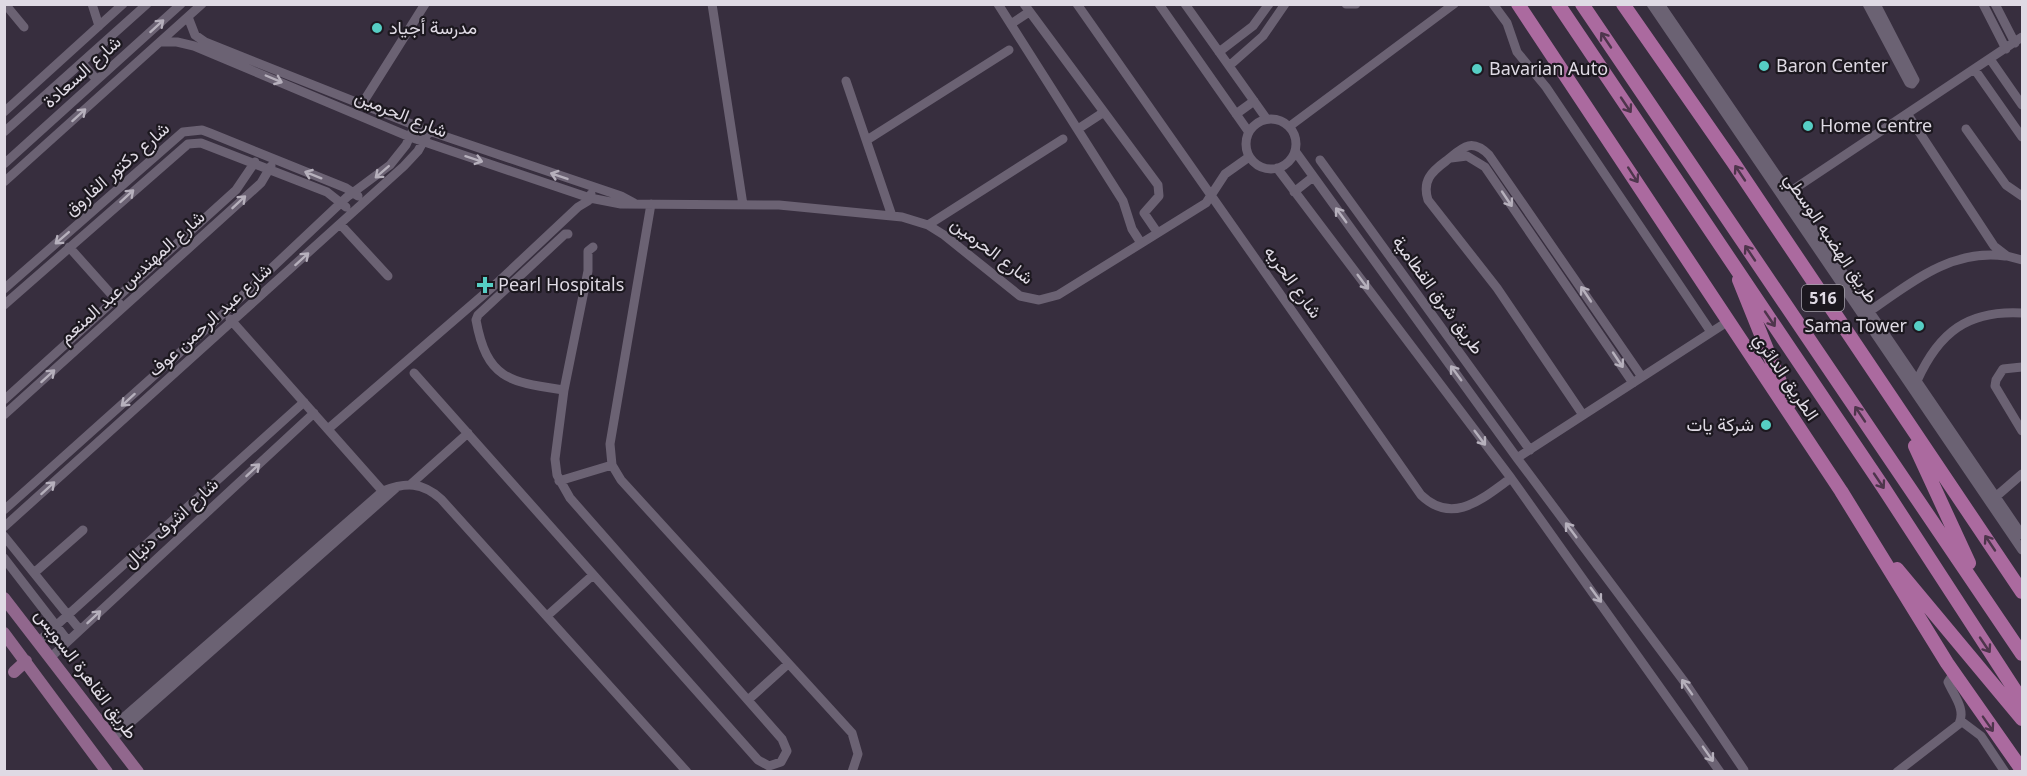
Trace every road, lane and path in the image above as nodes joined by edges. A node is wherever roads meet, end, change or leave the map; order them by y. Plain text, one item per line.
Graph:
1 (6, 4) edge
2 (92, 4) edge
3 (123, 4) edge
4 (147, 4) edge
5 (181, 4) edge
6 (202, 4) edge
7 (425, 4) edge
8 (712, 4) edge
9 (998, 4) edge
10 (1077, 4) edge
11 (1159, 4) edge
12 (1185, 4) edge
13 (1269, 4) edge
14 (1285, 4) edge
15 (1346, 4) edge
16 (1356, 4) edge
17 (1454, 4) edge
18 (1493, 4) edge
19 (1518, 4) edge
20 (1558, 4) edge
21 (1582, 4) edge
22 (1623, 4) edge
23 (1651, 4) edge
24 (1660, 4) edge
25 (1867, 4) edge
26 (1876, 4) edge
27 (1983, 4) edge
28 (1995, 4) edge
29 (1027, 8) edge
30 (188, 16) junction
31 (1011, 24) junction
32 (99, 26) junction
33 (24, 27) dead end
34 (2018, 40) edge
35 (160, 42) junction
36 (2006, 49) junction
37 (1009, 50) dead end
38 (1219, 52) junction
39 (1990, 59) junction
40 (82, 63) junction
41 (1229, 66) junction
42 (1975, 70) junction
43 (97, 80) junction
44 (846, 81) dead end
45 (1254, 101) junction
46 (362, 104) junction
47 (2022, 105) edge
48 (4, 112) edge
49 (1104, 112) junction
50 (1236, 114) junction
51 (1908, 115) junction
52 (1266, 118) junction
53 (415, 125) junction
54 (1290, 126) junction
55 (1078, 129) junction
56 (1966, 129) dead end
57 (429, 131) junction
58 (1248, 131) junction
59 (4, 132) edge
60 (60, 132) junction
61 (34, 137) junction
62 (175, 137) junction
63 (410, 137) junction
64 (2022, 137) edge
65 (1062, 139) dead end
66 (867, 140) junction
67 (423, 142) junction
68 (182, 147) junction
69 (1295, 151) junction
70 (267, 156) junction
71 (1249, 157) junction
72 (1448, 159) junction
73 (1320, 160) dead end
74 (4, 164) edge
75 (253, 164) junction
76 (1277, 168) junction
77 (1500, 170) junction
78 (270, 171) junction
79 (1491, 176) junction
80 (1313, 177) junction
81 (4, 182) edge
82 (593, 187) junction
83 (580, 188) junction
84 (1294, 192) junction
85 (355, 193) junction
86 (1786, 194) junction
87 (2022, 196) edge
88 (1211, 197) junction
89 (590, 198) junction
90 (634, 202) junction
91 (342, 203) junction
92 (364, 203) junction
93 (651, 204) junction
94 (743, 205) junction
95 (578, 207) junction
96 (353, 212) junction
97 (892, 216) junction
98 (340, 224) junction
99 (927, 225) junction
100 (1157, 232) junction
101 (568, 234) dead end
102 (1141, 243) junction
103 (69, 247) junction
104 (593, 247) dead end
105 (1558, 253) junction
106 (2007, 256) junction
107 (1548, 259) junction
108 (2022, 260) edge
109 (1735, 266) junction
110 (507, 273) junction
111 (387, 276) dead end
112 (514, 281) junction
113 (497, 283) junction
114 (4, 289) edge
115 (504, 291) junction
116 (115, 299) junction
117 (4, 305) edge
118 (123, 308) junction
119 (1870, 311) junction
120 (2022, 313) edge
121 (224, 314) junction
122 (232, 322) junction
123 (1727, 322) junction
124 (1606, 324) junction
125 (1597, 330) junction
126 (1711, 332) junction
127 (1888, 345) junction
128 (2022, 367) edge
129 (414, 373) dead end
130 (1642, 377) junction
131 (1917, 381) junction
132 (1633, 383) junction
133 (564, 390) junction
134 (1468, 390) junction
135 (4, 400) edge
136 (304, 402) junction
137 (1453, 402) junction
138 (314, 413) junction
139 (1900, 413) junction
140 (4, 415) edge
141 (1583, 415) junction
142 (1799, 428) junction
143 (328, 429) junction
144 (2022, 431) edge
145 (468, 433) junction
146 (1530, 450) junction
147 (1517, 458) junction
148 (612, 465) junction
149 (2022, 474) edge
150 (1511, 478) junction
151 (560, 481) junction
152 (411, 484) junction
153 (386, 494) junction
154 (1993, 499) junction
155 (4, 510) edge
156 (4, 527) edge
157 (83, 530) dead end
158 (2022, 535) edge
159 (4, 536) edge
160 (2022, 550) edge
161 (1880, 552) junction
162 (4, 558) edge
163 (34, 573) junction
164 (593, 575) junction
165 (1900, 586) junction
166 (2022, 592) edge
167 (4, 598) edge
168 (1986, 600) junction
169 (68, 615) junction
170 (547, 616) junction
171 (56, 625) junction
172 (80, 630) junction
173 (4, 633) edge
174 (39, 641) junction
175 (68, 641) junction
176 (2022, 654) edge
177 (51, 657) junction
178 (1973, 660) junction
179 (26, 661) junction
180 (788, 664) junction
181 (14, 672) dead end
182 (1954, 673) junction
183 (748, 700) junction
184 (2022, 701) edge
185 (1706, 713) junction
186 (2022, 719) edge
187 (1961, 721) junction
188 (1689, 726) junction
189 (110, 735) junction
190 (2022, 770) edge
191 (107, 771) edge
192 (138, 771) edge
193 (687, 771) edge
194 (852, 771) edge
195 (1720, 771) edge
196 (1743, 771) edge
197 (1897, 771) edge
198 (2005, 771) edge

1 - 33 street
2 - 32 street
3 - 32 street
4 - 40 street, شارع السعادة
43 -> 5 street, شارع السعادة
6 - 30 street
7 - 46 street
8 - 94 street
9 - 31 street
10 - 88 street, شارع الحريه
11 - 50 street
12 - 38 street
13 - 38 street
14 - 41 street
15 - 16 street
17 - 54 street
18 - 126 street
19 -> 123 highway, الطريق الدائري
20 -> 109 highway, الطريق الدائري
168 -> 21 highway, 516
139 -> 22 highway, 516
23 - 86 street, طريق الهضبه الوسطي
24 - 86 street, طريق الهضبه الوسطي
25 - 26 street
27 - 36 street
28 - 34 street
29 - 31 street
29 - 49 street
30 - 35 street
30 - 46 street, شارع الحرمين
31 - 55 street
32 - 48 street
34 - 36 street
60 -> 35 street
35 -> 63 street, شارع الحرمين
36 - 39 street
37 - 66 street
38 - 41 street
39 - 42 street
39 - 47 street
40 - 43 street
40 - 59 street, شارع السعادة
41 - 45 street
42 - 51 street
42 - 64 street
43 - 61 street, شارع السعادة
44 - 66 street
45 - 50 street
45 - 52 street
46 - 53 street, شارع الحرمين
49 - 55 street
49 - 100 street
50 - 58 street
51 - 86 street
51 - 106 street
52 - 54 street
52 - 58 street
53 - 57 street, شارع الحرمين
53 - 63 street, شارع عبد الرحمن عوف
54 - 69 street
55 - 102 street
56 - 87 street
57 - 67 street, شارع عبد الرحمن عوف
83 -> 57 street, شارع الحرمين
58 - 71 street
60 - 61 street
60 - 81 street
61 - 74 street, شارع السعادة
62 - 68 street
62 - 70 street, شارع دكتور الفاروق
62 -> 114 street, شارع دكتور الفاروق
63 - 67 street, شارع الحرمين
63 -> 85 street, شارع عبد الرحمن عوف
65 - 99 street
66 - 97 street
67 -> 83 street, شارع الحرمين
67 - 92 street, شارع عبد الرحمن عوف
68 - 75 street, شارع دكتور الفاروق
103 -> 68 street, شارع دكتور الفاروق
69 - 76 street
69 - 80 street
70 - 75 street, شارع المهندس عبد المنعم
70 - 78 street
85 -> 70 street, شارع دكتور الفاروق
71 - 76 street
71 - 88 street, شارع الحرمين
72 - 77 street
72 - 79 street
72 - 141 street
73 - 146 street, طريق شرق القطامية
75 - 78 street, شارع دكتور الفاروق
75 - 116 street, شارع المهندس عبد المنعم
76 - 84 street
77 - 79 street
77 - 105 street
78 - 91 street, شارع دكتور الفاروق
118 -> 78 street, شارع المهندس عبد المنعم
79 -> 107 street
80 - 84 street
134 -> 80 street
82 - 83 street, شارع الحرمين
82 - 89 street
82 - 90 street, شارع الحرمين
83 - 89 street, شارع الحرمين
83 - 95 street
84 -> 137 street
85 - 91 street, شارع عبد الرحمن عوف
85 - 92 street, شارع دكتور الفاروق
86 - 119 street, طريق الهضبه الوسطي
86 - 127 street, طريق الهضبه الوسطي
88 - 100 street, شارع الحرمين
88 - 150 street, شارع الحريه
89 - 90 street, شارع الحرمين
89 - 95 street
90 - 93 street, شارع الحرمين
91 - 96 street, شارع دكتور الفاروق
91 - 121 street, شارع عبد الرحمن عوف
92 - 96 street, شارع عبد الرحمن عوف
93 - 94 street, شارع الحرمين
93 - 148 street
94 - 97 street, شارع الحرمين
95 - 110 street
96 - 98 street, شارع عبد الرحمن عوف
97 - 99 street, شارع الحرمين
98 - 111 street
122 -> 98 street, شارع عبد الرحمن عوف
99 - 102 street, شارع الحرمين
100 - 102 street, شارع الحرمين
101 - 112 street
103 - 116 street
103 - 117 street, شارع دكتور الفاروق
104 - 133 street
105 - 107 street
124 -> 105 street
106 - 108 street
106 - 119 street
107 - 125 street
109 - 142 highway
109 -> 184 highway, الطريق الدائري
110 - 112 street
110 - 113 street
112 - 115 street
113 - 115 street
113 - 143 street
115 - 133 street
116 - 118 street
116 - 135 street, شارع المهندس عبد المنعم
140 -> 118 street, شارع المهندس عبد المنعم
119 - 127 street, طريق الهضبه الوسطي
120 - 131 street
121 - 122 street
121 -> 155 street, شارع عبد الرحمن عوف
122 - 136 street
156 -> 122 street, شارع عبد الرحمن عوف
123 - 126 street
123 - 142 highway, الطريق الدائري
124 - 125 street
124 - 130 street
125 -> 132 street
126 - 130 street
127 - 131 street, طريق الهضبه الوسطي
127 - 154 street, طريق الهضبه الوسطي
128 - 144 street
129 - 145 street
130 - 132 street
131 - 154 street, طريق الهضبه الوسطي
132 - 141 street
133 - 151 street
134 - 137 street
134 - 147 street
136 - 138 street
136 - 169 street, شارع اشرف دنيال
137 -> 150 street
138 - 143 street
172 -> 138 street, شارع اشرف دنيال
166 -> 139 highway, 516
139 - 168 highway, 516
141 - 146 street
142 - 161 highway, الطريق الدائري
143 - 153 street
145 - 152 street
145 - 164 street
146 - 147 street
185 -> 147 street
148 - 151 street
148 - 180 street
149 - 154 street
150 -> 188 street
151 - 183 street
152 - 153 street
152 - 170 street
153 - 189 street
154 - 158 street, طريق الهضبه الوسطي
154 - 160 street, طريق الهضبه الوسطي
157 - 163 street
159 - 163 street
161 - 165 highway, الطريق الدائري
161 - 178 highway
162 - 171 street
163 - 169 street
164 - 170 street
164 - 183 street
165 - 178 highway
165 - 182 highway, الطريق الدائري
167 - 174 main road, طريق القاهرة السويس
168 - 176 highway, 516
169 - 171 street, شارع اشرف دنيال
169 - 172 street
170 - 193 street
171 - 174 street, شارع اشرف دنيال
171 - 175 street
172 - 175 street, شارع اشرف دنيال
173 - 179 main road
174 - 177 main road, طريق القاهرة السويس
175 - 177 street, شارع اشرف دنيال
177 - 189 main road, طريق القاهرة السويس
178 - 186 highway
179 - 181 main road
179 - 191 main road
180 - 183 street
180 - 194 street
182 - 187 street
182 -> 190 highway, الطريق الدائري
185 - 188 street
185 - 196 street
187 - 197 street
187 - 198 street
188 -> 195 street
189 - 192 main road, طريق القاهرة السويس

